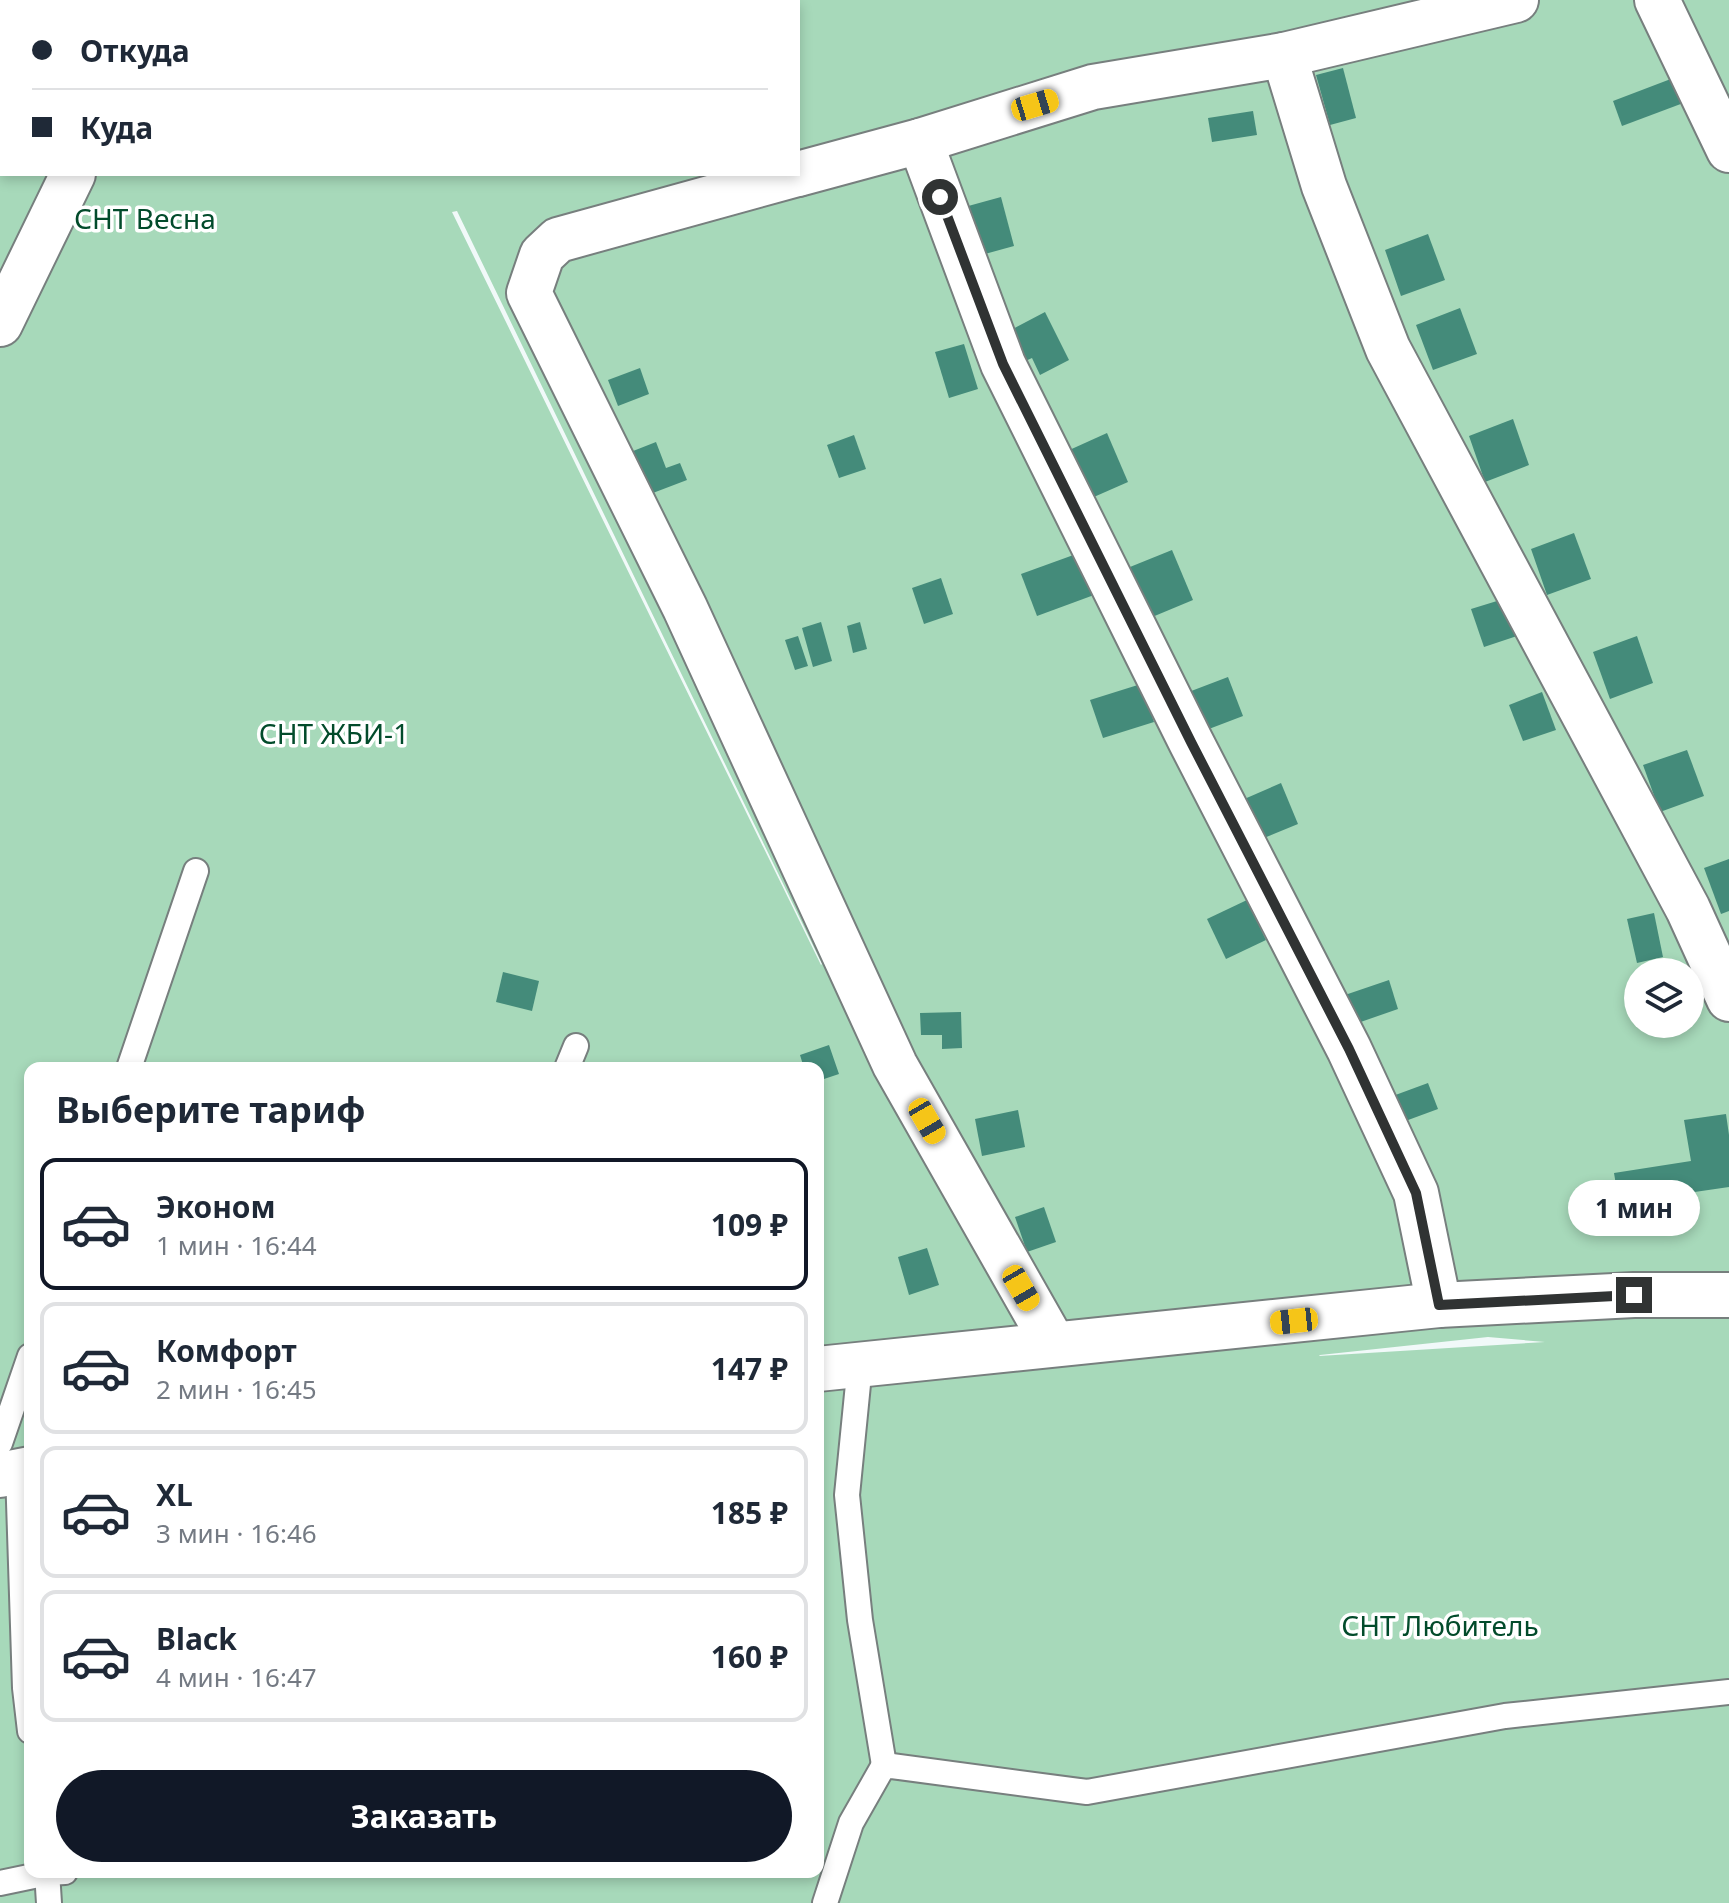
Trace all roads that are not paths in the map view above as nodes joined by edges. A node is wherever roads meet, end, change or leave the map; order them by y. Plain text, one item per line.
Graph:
1 (1516, 0) edge
2 (1657, 0) edge
3 (1435, 9) edge
4 (1284, 55) junction
5 (920, 141) junction
6 (1729, 150) edge
7 (800, 173) edge
8 (72, 176) edge
9 (791, 176) edge
10 (0, 324) edge
11 (196, 871) dead end
12 (1729, 999) edge
13 (131, 1062) edge
14 (1729, 1295) edge
15 (1439, 1305) junction
16 (1053, 1343) junction
17 (839, 1366) edge
18 (24, 1392) edge
19 (12, 1464) edge
20 (24, 1671) edge
21 (1729, 1692) edge
22 (884, 1765) junction
23 (24, 1878) edge
24 (48, 1878) edge
25 (0, 1883) edge
26 (49, 1903) edge
27 (825, 1903) edge

1 - 3 street
2 - 6 street
3 - 4 street
4 - 5 street
4 - 12 street
5 - 7 street
5 - 15 street
8 - 10 street
9 - 16 street
11 - 13 lane
14 - 15 street
15 - 16 street
16 - 17 street
17 - 22 lane
18 - 19 lane
19 - 20 lane
21 - 22 lane
22 - 27 lane
23 - 25 lane
24 - 26 lane

